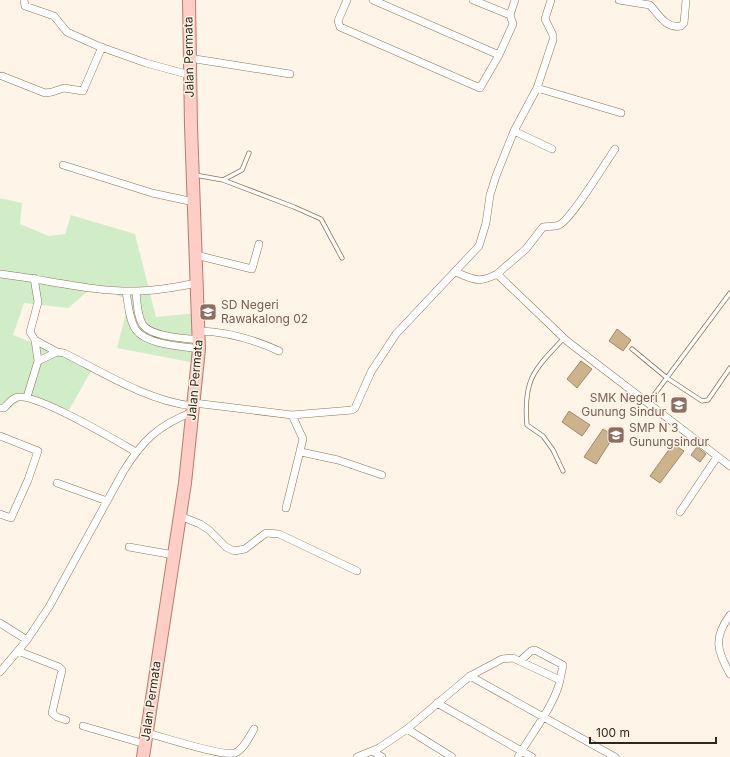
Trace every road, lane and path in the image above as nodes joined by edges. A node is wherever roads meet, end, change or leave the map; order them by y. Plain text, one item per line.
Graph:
1 (24, 0) edge
2 (189, 0) edge
3 (347, 0) edge
4 (373, 0) edge
5 (473, 0) edge
6 (515, 0) edge
7 (551, 0) edge
8 (619, 0) edge
9 (686, 0) edge
10 (510, 15) junction
11 (102, 47) junction
12 (499, 55) junction
13 (189, 58) junction
14 (290, 74) dead end
15 (190, 75) junction
16 (2, 76) dead end
17 (537, 88) junction
18 (621, 113) dead end
19 (514, 131) junction
20 (552, 149) dead end
21 (615, 149) dead end
22 (249, 153) dead end
23 (63, 165) dead end
24 (192, 175) junction
25 (223, 180) junction
26 (194, 202) junction
27 (259, 244) dead end
28 (196, 255) junction
29 (342, 258) dead end
30 (455, 272) junction
31 (0, 274) edge
32 (497, 274) junction
33 (34, 278) junction
34 (197, 283) junction
35 (126, 291) junction
36 (136, 291) junction
37 (730, 292) edge
38 (564, 338) junction
39 (35, 340) junction
40 (199, 340) junction
41 (632, 349) dead end
42 (278, 351) dead end
43 (57, 352) junction
44 (38, 361) junction
45 (730, 368) edge
46 (667, 378) junction
47 (27, 398) junction
48 (648, 404) junction
49 (193, 407) junction
50 (0, 409) edge
51 (292, 415) junction
52 (0, 436) edge
53 (136, 452) junction
54 (301, 452) junction
55 (717, 456) junction
56 (730, 466) edge
57 (563, 471) dead end
58 (382, 476) dead end
59 (57, 483) dead end
60 (107, 501) junction
61 (286, 508) dead end
62 (680, 512) dead end
63 (0, 514) edge
64 (180, 516) junction
65 (129, 547) dead end
66 (174, 555) junction
67 (357, 571) dead end
68 (730, 615) edge
69 (0, 623) edge
70 (27, 640) junction
71 (18, 651) junction
72 (520, 662) junction
73 (0, 672) edge
74 (730, 674) edge
75 (470, 676) junction
76 (560, 680) junction
77 (437, 703) junction
78 (543, 717) junction
79 (66, 720) dead end
80 (83, 726) dead end
81 (254, 729) dead end
82 (407, 729) junction
83 (146, 739) junction
84 (374, 752) junction
85 (520, 754) edge
86 (143, 757) edge
87 (357, 757) edge
88 (382, 757) edge
89 (452, 757) edge
90 (532, 757) edge
91 (615, 757) edge

1 - 11 street
2 - 13 main road, Jalan Permata
3 - 12 street
4 - 12 street
5 - 10 street
6 - 10 street
7 - 17 street
8 - 9 street
10 - 12 street
11 - 15 street
11 - 16 street
13 - 14 street
13 - 15 main road, Jalan Permata
15 - 24 main road, Jalan Permata
17 - 18 street
17 - 19 street
19 - 20 street
19 - 30 street
21 - 32 street
22 - 25 lane
23 - 26 street
24 - 25 lane
24 - 26 main road, Jalan Permata
25 - 29 lane
26 - 28 main road, Jalan Permata
27 - 28 street
28 - 34 main road, Jalan Permata
30 - 32 street
30 - 51 street
31 - 33 street
32 - 38 street
33 - 35 street
33 - 39 street
34 - 36 street
34 - 40 main road, Jalan Permata
35 - 36 street
35 - 40 street
36 - 40 street
37 - 46 lane
38 - 48 street
38 - 57 lane
39 - 43 street
39 - 44 street
40 - 42 street
40 - 49 main road, Jalan Permata
41 - 46 lane
43 - 44 street
43 - 49 street
44 - 47 street
45 - 46 lane
46 - 48 lane
47 - 50 street
47 - 53 street
48 - 55 street
49 - 51 street
49 - 53 street
49 - 64 main road, Jalan Permata
51 - 54 street
52 - 63 street
53 - 60 street
54 - 58 street
54 - 61 street
55 - 56 street
55 - 62 street
59 - 60 street
60 - 70 street
64 - 66 main road, Jalan Permata
64 - 67 street
65 - 66 street
66 - 83 main road, Jalan Permata
68 - 74 street
69 - 70 street
70 - 71 street
71 - 73 street
71 - 79 street
72 - 75 street
72 - 76 street
72 - 76 street
75 - 77 street
75 - 78 street
76 - 78 street
77 - 82 street
77 - 85 street
78 - 85 street
78 - 91 street
80 - 83 street
81 - 83 street
82 - 84 street
82 - 89 street
83 - 86 main road, Jalan Permata
84 - 87 street
84 - 88 street
85 - 90 street

